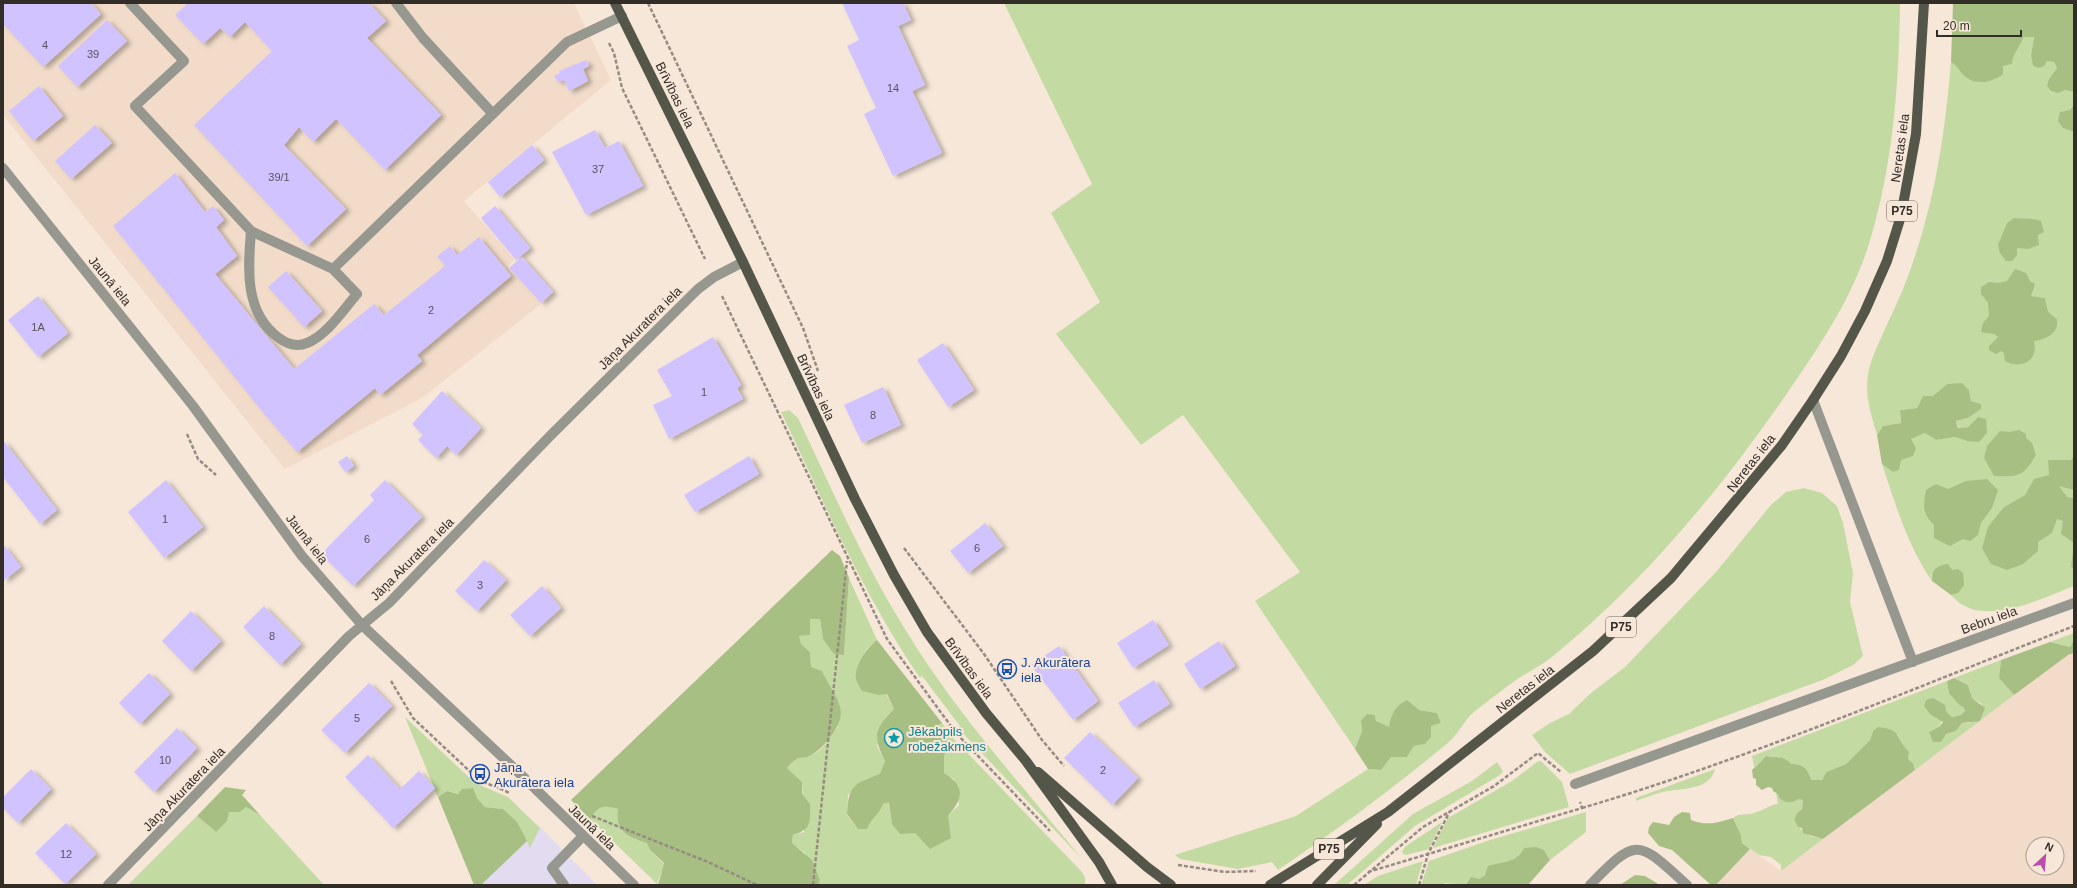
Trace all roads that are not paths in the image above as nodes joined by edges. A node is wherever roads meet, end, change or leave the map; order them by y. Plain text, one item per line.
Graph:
1 (130, 3) edge
2 (396, 3) edge
3 (615, 3) edge
4 (1924, 3) edge
5 (622, 16) junction
6 (493, 114) junction
7 (3, 168) edge
8 (251, 231) junction
9 (743, 262) junction
10 (333, 269) junction
11 (1813, 400) junction
12 (2074, 603) edge
13 (362, 626) junction
14 (1913, 662) junction
15 (1026, 761) junction
16 (1575, 784) road end
17 (1388, 812) junction
18 (583, 836) junction
19 (1274, 883) edge
20 (108, 885) edge
21 (564, 885) edge
22 (634, 885) edge
23 (1112, 885) edge
24 (1170, 885) edge
25 (1317, 885) edge
26 (1590, 885) edge
27 (1687, 885) edge

1 - 8 street
2 - 6 street
3 - 5 main road, Brīvības iela
4 - 11 main road, Neretas iela / P75
5 - 6 street
5 - 9 main road, Brīvības iela
6 - 10 street
7 - 13 street, Jaunā iela
8 - 10 street
8 - 10 street
9 - 13 street, Jāņa Akuratera iela
9 - 15 main road, Brīvības iela
11 - 14 street
11 - 17 main road, Neretas iela / P75
12 - 14 street, Bebru iela
13 - 18 street, Jaunā iela
13 - 20 street, Jāņa Akuratera iela
14 - 16 street, Bebru iela
15 - 23 main road
15 - 24 main road
17 - 19 main road, P75
17 - 25 main road
18 - 21 street
18 - 22 street, Jaunā iela
26 - 27 street

